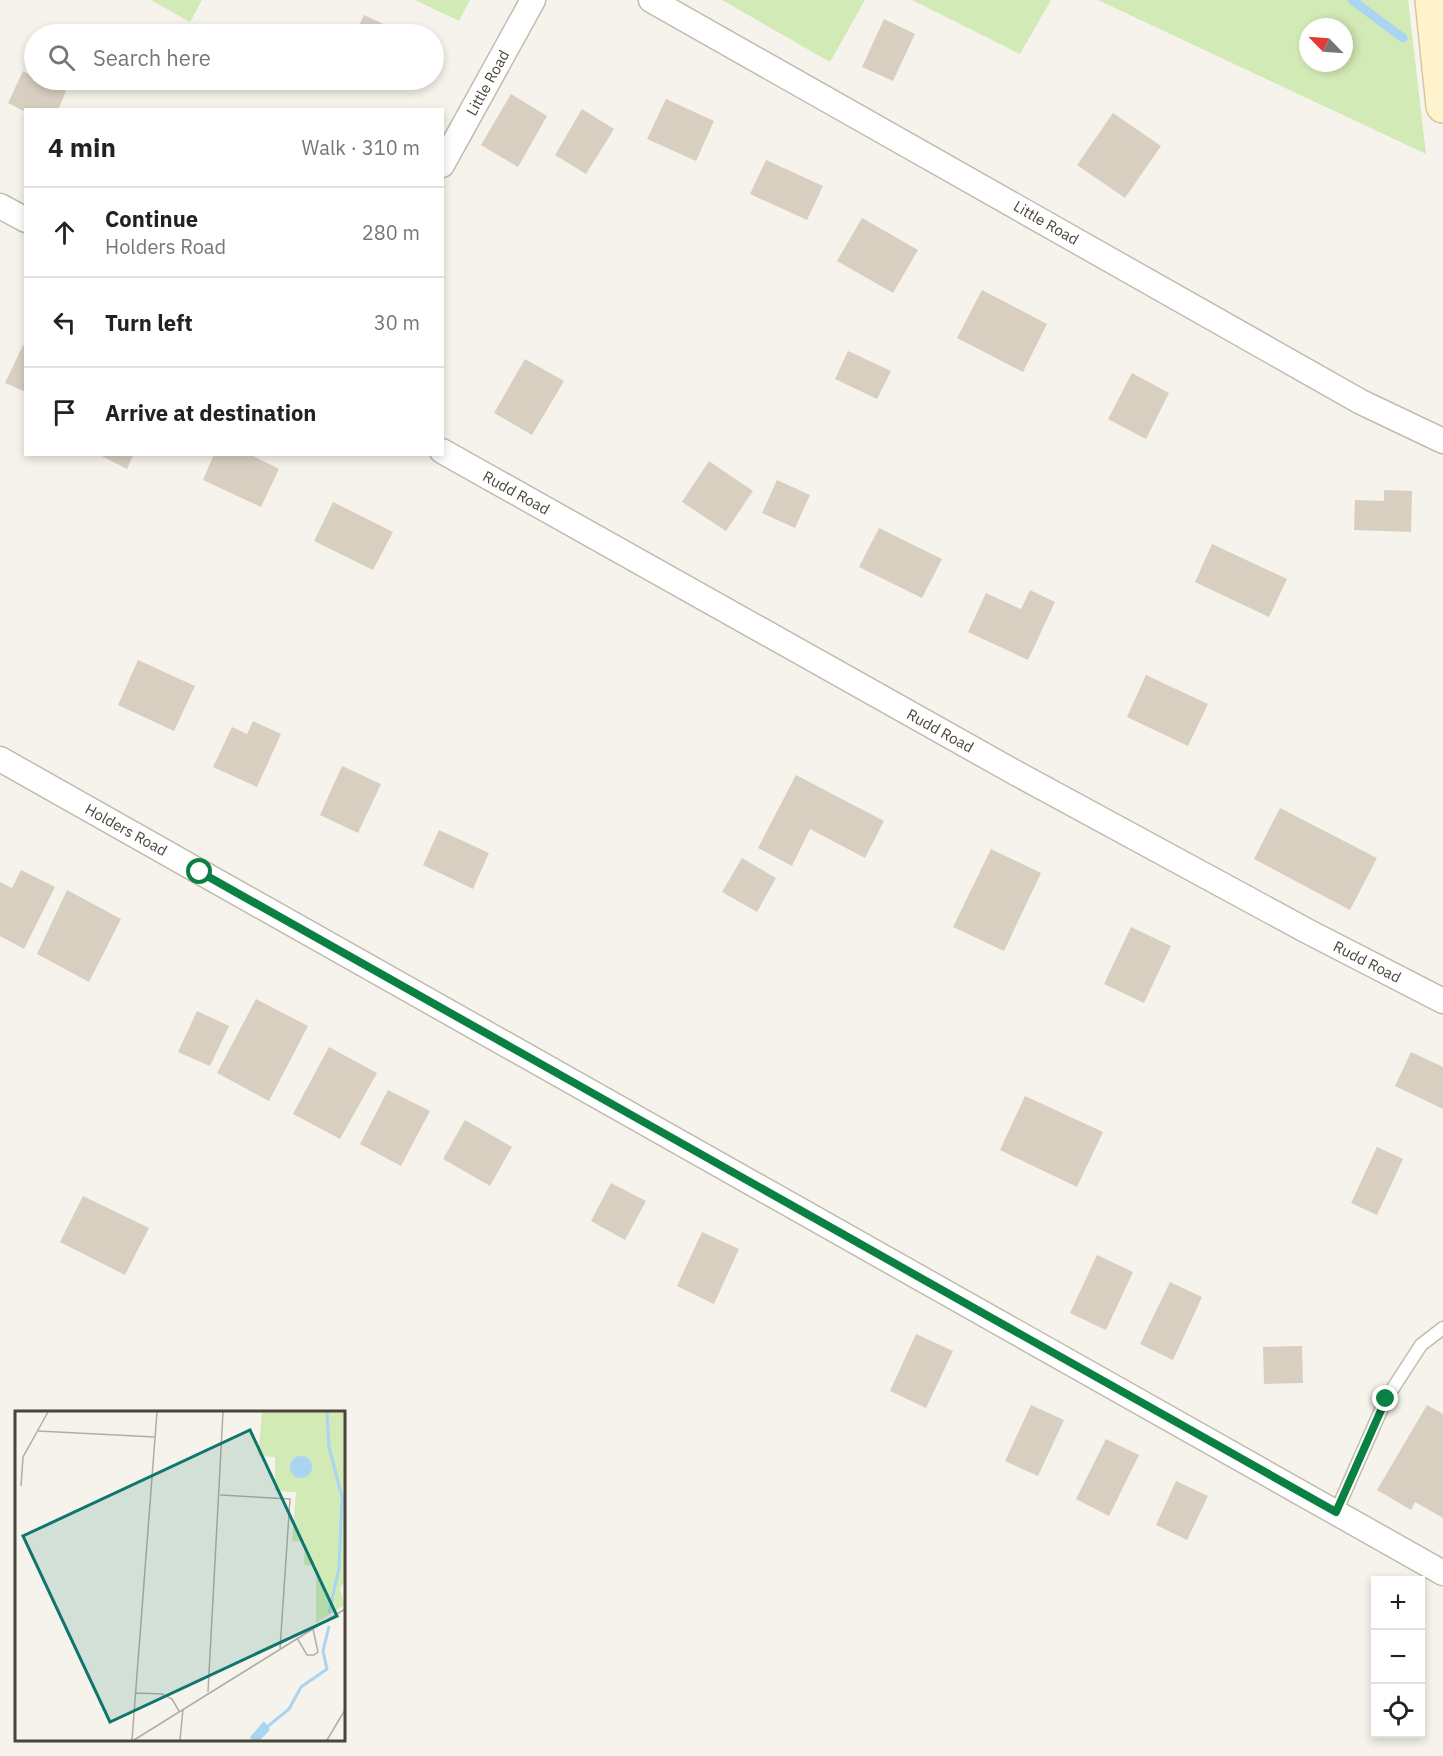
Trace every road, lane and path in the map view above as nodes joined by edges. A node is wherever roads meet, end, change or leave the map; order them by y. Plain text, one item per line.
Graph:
1 (533, 0) edge
2 (651, 0) edge
3 (1432, 0) edge
4 (1443, 106) edge
5 (444, 161) edge
6 (0, 206) edge
7 (24, 219) edge
8 (1443, 441) edge
9 (444, 452) edge
10 (0, 759) edge
11 (1443, 1001) edge
12 (1443, 1328) edge
13 (1336, 1512) junction
14 (1443, 1573) edge

1 - 5 street, Little Road
2 - 8 street, Little Road
3 - 4 main road
6 - 7 street
9 - 11 street, Rudd Road
10 - 13 street, Holders Road
12 - 13 lane
13 - 14 street, Holders Road

